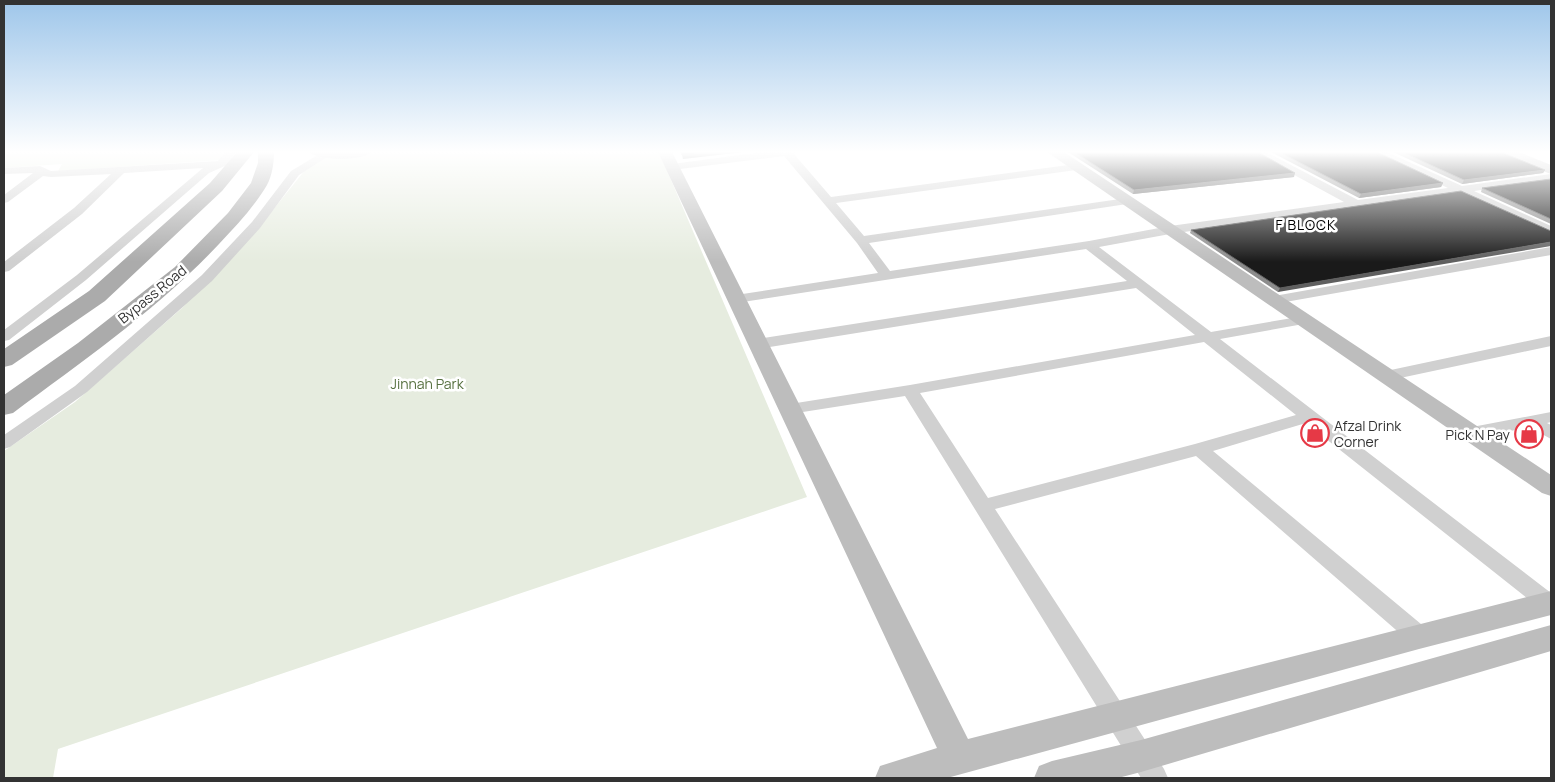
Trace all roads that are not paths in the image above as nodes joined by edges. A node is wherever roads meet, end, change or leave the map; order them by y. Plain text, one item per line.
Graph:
1 (18, 188) edge
2 (102, 188) edge
3 (185, 188) edge
4 (214, 188) edge
5 (256, 188) edge
6 (285, 188) edge
7 (683, 188) edge
8 (817, 188) edge
9 (919, 188) edge
10 (1108, 188) edge
11 (1326, 188) edge
12 (1458, 188) edge
13 (1471, 188) edge
14 (1461, 190) junction
15 (5, 198) edge
16 (828, 201) junction
17 (1127, 201) junction
18 (1356, 204) junction
19 (1170, 230) junction
20 (1551, 230) edge
21 (861, 240) junction
22 (1089, 245) junction
23 (1551, 251) edge
24 (4, 268) edge
25 (887, 276) junction
26 (1137, 284) junction
27 (736, 299) junction
28 (1274, 300) junction
29 (1304, 320) junction
30 (4, 337) edge
31 (1208, 337) junction
32 (1551, 341) edge
33 (758, 344) junction
34 (4, 360) edge
35 (1386, 376) junction
36 (910, 390) junction
37 (4, 407) edge
38 (790, 409) junction
39 (1308, 417) junction
40 (1551, 417) edge
41 (1532, 421) junction
42 (1551, 433) edge
43 (1472, 434) junction
44 (4, 443) edge
45 (1199, 449) junction
46 (1551, 486) edge
47 (982, 506) junction
48 (1550, 604) edge
49 (1419, 636) junction
50 (1551, 638) edge
51 (1116, 716) junction
52 (959, 758) junction
53 (1148, 767) edge
54 (893, 778) edge
55 (1052, 778) edge

1 - 15 street
2 - 24 street
3 - 30 street
4 - 34 main road
5 - 37 main road, Bypass Road
6 - 44 street
7 - 27 street
8 - 16 street
9 - 16 street
10 - 17 street
11 - 18 street
12 - 14 street
13 - 14 street
14 - 18 street
14 - 20 street
16 - 21 street
17 - 19 street
17 - 21 street
18 - 19 street
19 - 22 street
19 - 28 street
21 - 25 street
22 - 25 street
22 - 26 street
23 - 28 street
25 - 27 street
26 - 31 street
26 - 33 street
27 - 33 street
28 - 29 street
29 - 31 street
29 - 35 street
31 - 36 street
31 - 39 street
32 - 35 street
33 - 38 street
35 - 43 street
36 - 38 street
36 - 47 street
38 - 52 street
39 - 45 street
39 - 48 street
40 - 41 street
41 - 42 street
41 - 43 street
43 - 46 street
45 - 47 street
45 - 49 street
47 - 51 street
48 - 49 street
49 - 51 street
50 - 53 street
51 - 52 street
51 - 53 street
52 - 54 street
53 - 55 street

